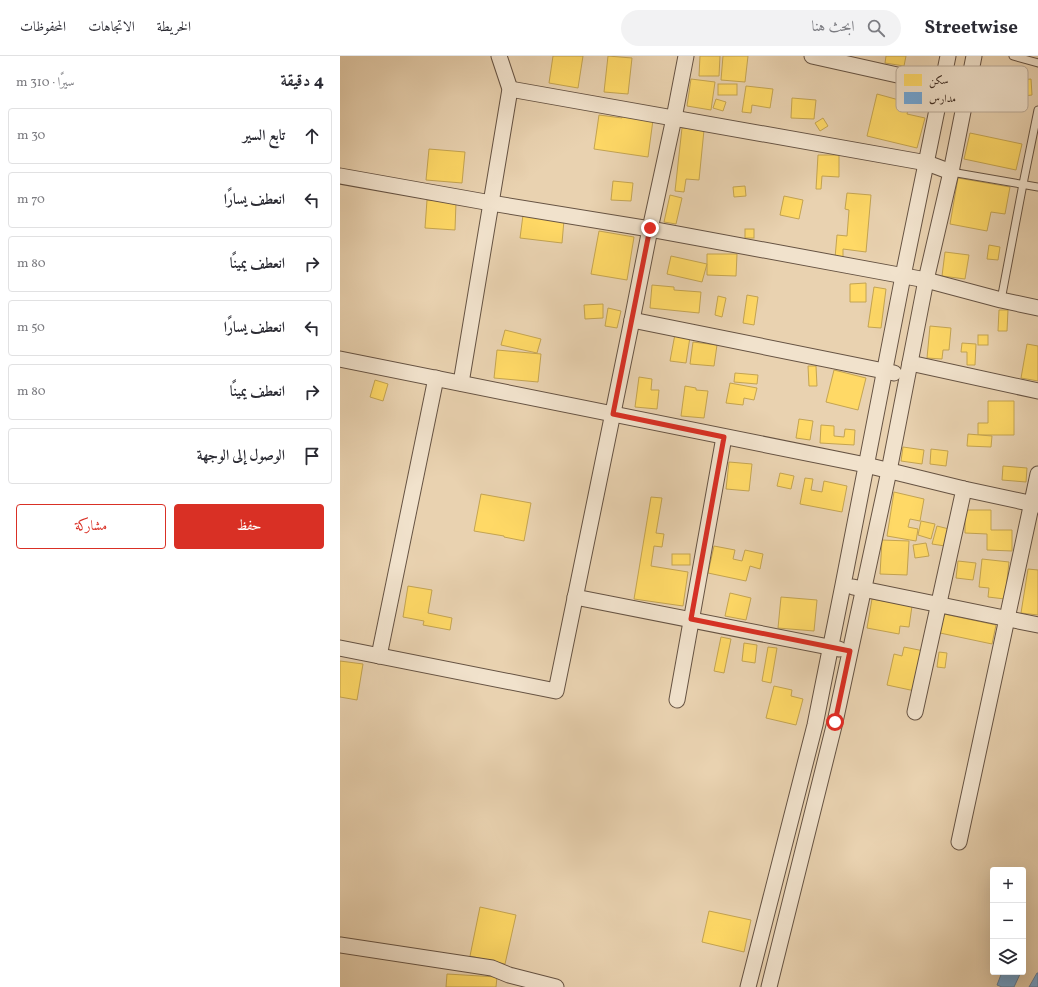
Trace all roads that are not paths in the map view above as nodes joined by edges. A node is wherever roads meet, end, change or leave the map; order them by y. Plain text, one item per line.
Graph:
1 (499, 56) edge
2 (812, 56) edge
3 (948, 56) edge
4 (974, 56) edge
5 (1013, 56) edge
6 (682, 57) edge
7 (1038, 63) edge
8 (946, 66) edge
9 (972, 66) edge
10 (896, 75) edge
11 (510, 89) junction
12 (1038, 110) edge
13 (937, 112) edge
14 (963, 112) edge
15 (674, 118) junction
16 (927, 163) junction
17 (951, 172) junction
18 (340, 176) edge
19 (1023, 184) junction
20 (1038, 187) edge
21 (490, 202) junction
22 (650, 228) junction
23 (903, 276) junction
24 (926, 280) junction
25 (1001, 300) junction
26 (1038, 308) edge
27 (632, 320) junction
28 (340, 359) edge
29 (908, 370) junction
30 (885, 372) junction
31 (436, 378) junction
32 (461, 383) junction
33 (1038, 390) edge
34 (613, 414) junction
35 (724, 437) junction
36 (866, 465) junction
37 (889, 471) junction
38 (1038, 474) edge
39 (964, 489) junction
40 (1035, 504) edge
41 (843, 585) junction
42 (863, 589) junction
43 (575, 597) junction
44 (938, 605) junction
45 (691, 619) junction
46 (1007, 619) junction
47 (1038, 625) edge
48 (830, 647) junction
49 (340, 648) edge
50 (850, 651) junction
51 (379, 656) junction
52 (677, 700) dead end
53 (915, 712) dead end
54 (959, 842) dead end
55 (340, 945) edge
56 (556, 987) edge
57 (748, 987) edge
58 (769, 987) edge

1 - 11 street
2 - 10 street
3 - 8 street
4 - 9 street
5 - 7 lane
6 - 15 street
11 - 15 street
11 - 21 street
12 - 19 lane
13 - 16 street
14 - 17 street
15 - 16 street
15 - 22 street
16 - 17 street
16 - 23 street
17 - 19 lane
17 - 24 street
18 - 21 street
19 - 20 lane
19 - 25 lane
21 - 22 street
21 - 32 street
22 - 23 street
22 - 27 street
23 - 24 street
23 - 30 street
24 - 25 street
24 - 29 street
25 - 26 street
27 - 30 street
27 - 34 street
28 - 31 street
29 - 30 street
29 - 33 street
29 - 37 street
30 - 36 street
31 - 32 street
31 - 51 street
32 - 34 street
34 - 35 street
34 - 43 street
35 - 36 street
35 - 45 street
36 - 37 street
36 - 41 street
37 - 39 street
37 - 42 street
38 - 40 street
39 - 40 street
39 - 44 street
40 - 46 street
41 - 42 street
41 - 48 street
42 - 44 street
42 - 50 street
43 - 45 street
43 - 51 street
44 - 46 street
44 - 53 street
45 - 48 street
45 - 52 street
46 - 47 street
46 - 54 street
48 - 50 street
48 - 57 street
49 - 51 street
50 - 58 street
55 - 56 street

